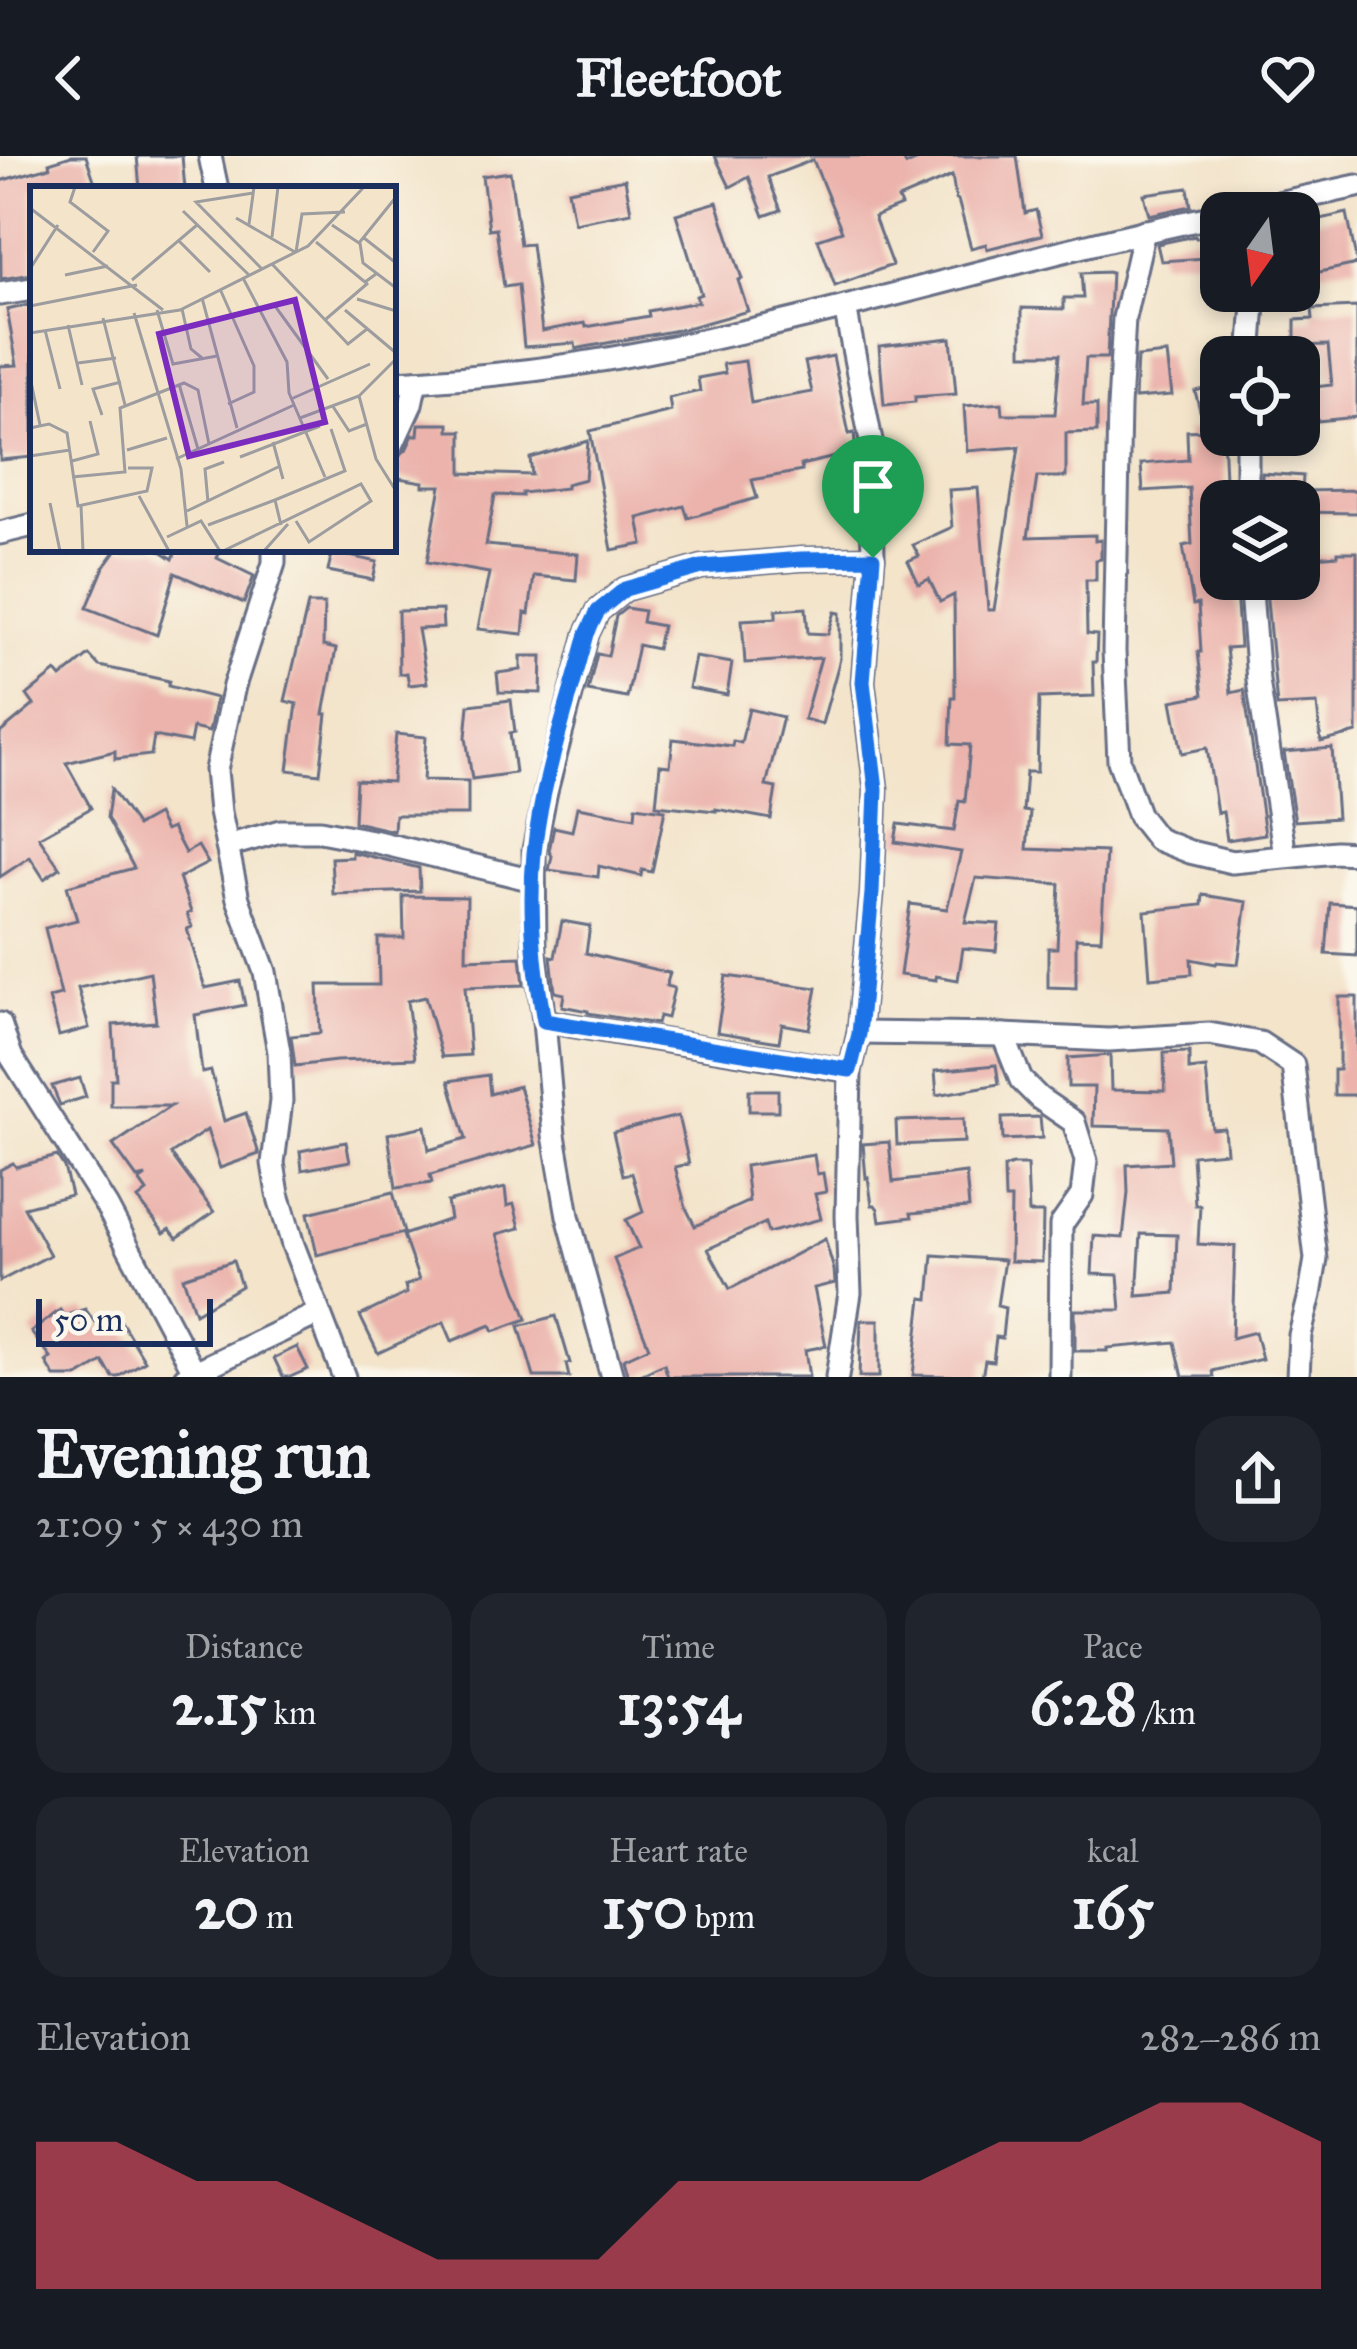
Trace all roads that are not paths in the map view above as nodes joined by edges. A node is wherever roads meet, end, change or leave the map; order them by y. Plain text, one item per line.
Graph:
1 (210, 156) edge
2 (216, 186) edge
3 (1357, 186) edge
4 (1320, 195) edge
5 (1200, 219) edge
6 (1144, 231) junction
7 (30, 290) edge
8 (0, 294) edge
9 (845, 307) junction
10 (405, 382) edge
11 (396, 436) edge
12 (30, 526) edge
13 (0, 533) edge
14 (280, 554) edge
15 (873, 558) junction
16 (1252, 600) edge
17 (226, 846) junction
18 (1357, 853) edge
19 (1285, 856) junction
20 (533, 880) junction
21 (544, 1021) junction
22 (0, 1024) edge
23 (859, 1034) junction
24 (1003, 1035) junction
25 (850, 1070) junction
26 (319, 1313) junction
27 (189, 1374) edge
28 (344, 1377) edge
29 (612, 1377) edge
30 (837, 1377) edge
31 (1060, 1377) edge
32 (1298, 1377) edge

1 - 2 street
3 - 4 street
5 - 6 street
6 - 9 street
6 - 19 street
7 - 8 street
9 - 10 street
9 - 15 street
10 - 11 street
12 - 13 street
14 - 17 street
15 - 20 street
15 - 23 street
16 - 19 street
17 - 20 street
17 - 26 street
18 - 19 street
20 - 21 street
21 - 25 street
21 - 29 street
22 - 27 street
23 - 24 street
23 - 25 street
24 - 31 street
24 - 32 street
25 - 30 street
26 - 27 street
26 - 28 street

